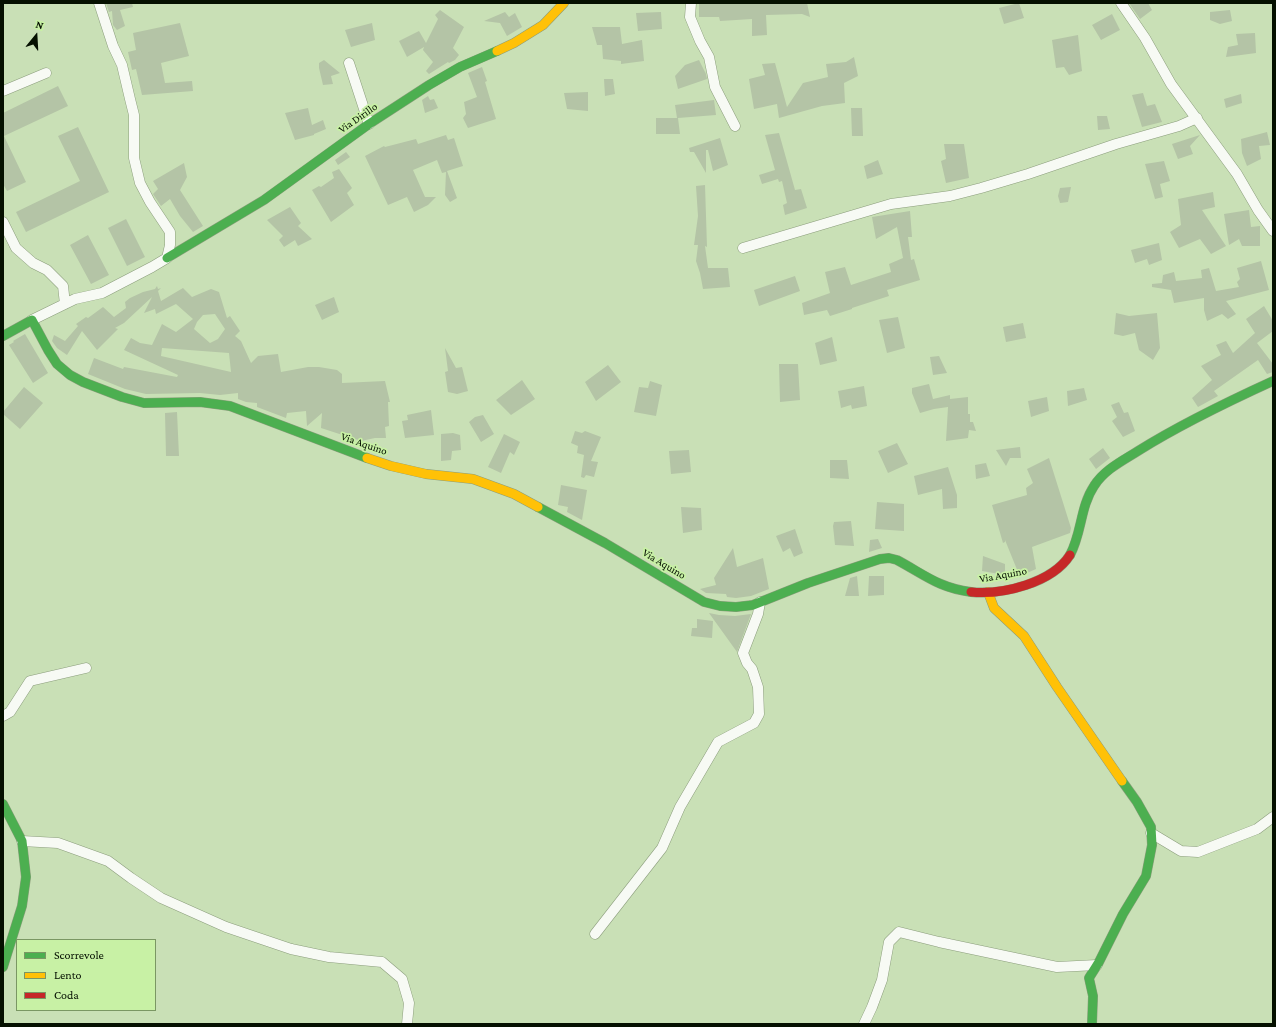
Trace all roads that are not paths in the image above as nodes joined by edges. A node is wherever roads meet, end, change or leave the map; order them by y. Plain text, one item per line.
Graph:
1 (99, 3) edge
2 (564, 3) edge
3 (691, 3) edge
4 (1121, 3) edge
5 (349, 64) dead end
6 (46, 73) dead end
7 (3, 91) edge
8 (1197, 118) junction
9 (369, 124) junction
10 (735, 126) dead end
11 (3, 222) edge
12 (1273, 231) edge
13 (743, 248) dead end
14 (167, 258) junction
15 (65, 304) junction
16 (32, 320) junction
17 (3, 336) edge
18 (1273, 381) edge
19 (988, 592) junction
20 (760, 602) junction
21 (86, 668) dead end
22 (3, 716) edge
23 (3, 804) edge
24 (1273, 817) edge
25 (1151, 833) junction
26 (22, 841) junction
27 (595, 934) dead end
28 (1097, 965) junction
29 (3, 967) edge
30 (407, 1024) edge
31 (864, 1024) edge
32 (1092, 1024) edge

1 - 14 street
2 - 9 street, Via Dirillo
3 - 10 street
4 - 8 street
5 - 9 street
6 - 7 street
8 - 12 street
8 - 13 street
9 - 14 street, Via Dirillo
11 - 15 street
14 - 15 street
15 - 16 street
16 - 17 street
16 - 20 street, Via Aquino
18 - 19 street, Via Aquino
19 - 20 street, Via Aquino
19 - 25 street
20 - 27 street
21 - 22 street
23 - 26 street
24 - 25 street
25 - 28 street
26 - 29 street
26 - 30 street
28 - 31 street
28 - 32 street

